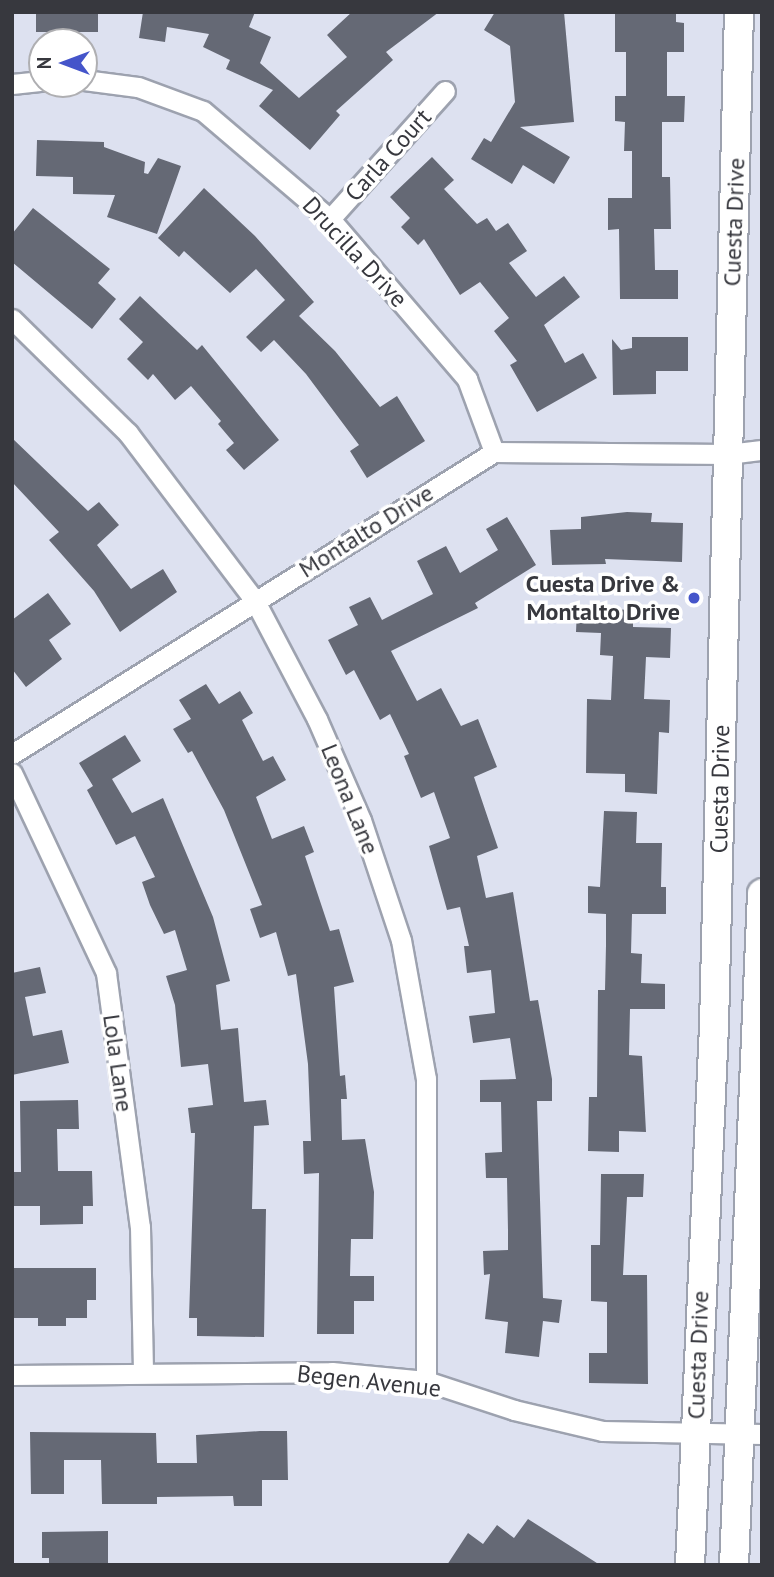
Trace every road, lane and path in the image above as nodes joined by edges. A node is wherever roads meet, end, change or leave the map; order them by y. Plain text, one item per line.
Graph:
1 (739, 12) edge
2 (98, 82) edge
3 (445, 91) dead end
4 (330, 219) junction
5 (12, 319) edge
6 (762, 450) edge
7 (494, 452) junction
8 (728, 453) junction
9 (256, 600) junction
10 (12, 754) edge
11 (12, 773) edge
12 (762, 894) edge
13 (143, 1373) junction
14 (12, 1375) edge
15 (426, 1381) junction
16 (749, 1435) edge
17 (695, 1436) junction
18 (690, 1565) edge
19 (734, 1565) edge

1 - 8 main road, Cuesta Drive
2 - 4 street, Drucilla Drive
3 - 4 street, Carla Court
4 - 7 street, Drucilla Drive
5 - 9 street, Leona Lane
6 - 8 street
7 - 8 street
7 - 9 street, Montalto Drive
8 - 17 main road, Cuesta Drive
9 - 10 street, Montalto Drive
9 - 15 street, Leona Lane
11 - 13 street, Lola Lane
12 - 16 main road, Cuesta Drive
13 - 14 street, Begen Avenue
13 - 15 street, Begen Avenue
15 - 17 street, Begen Avenue
16 - 17 street, Begen Avenue
16 - 19 main road, Cuesta Drive
17 - 18 main road, Cuesta Drive

